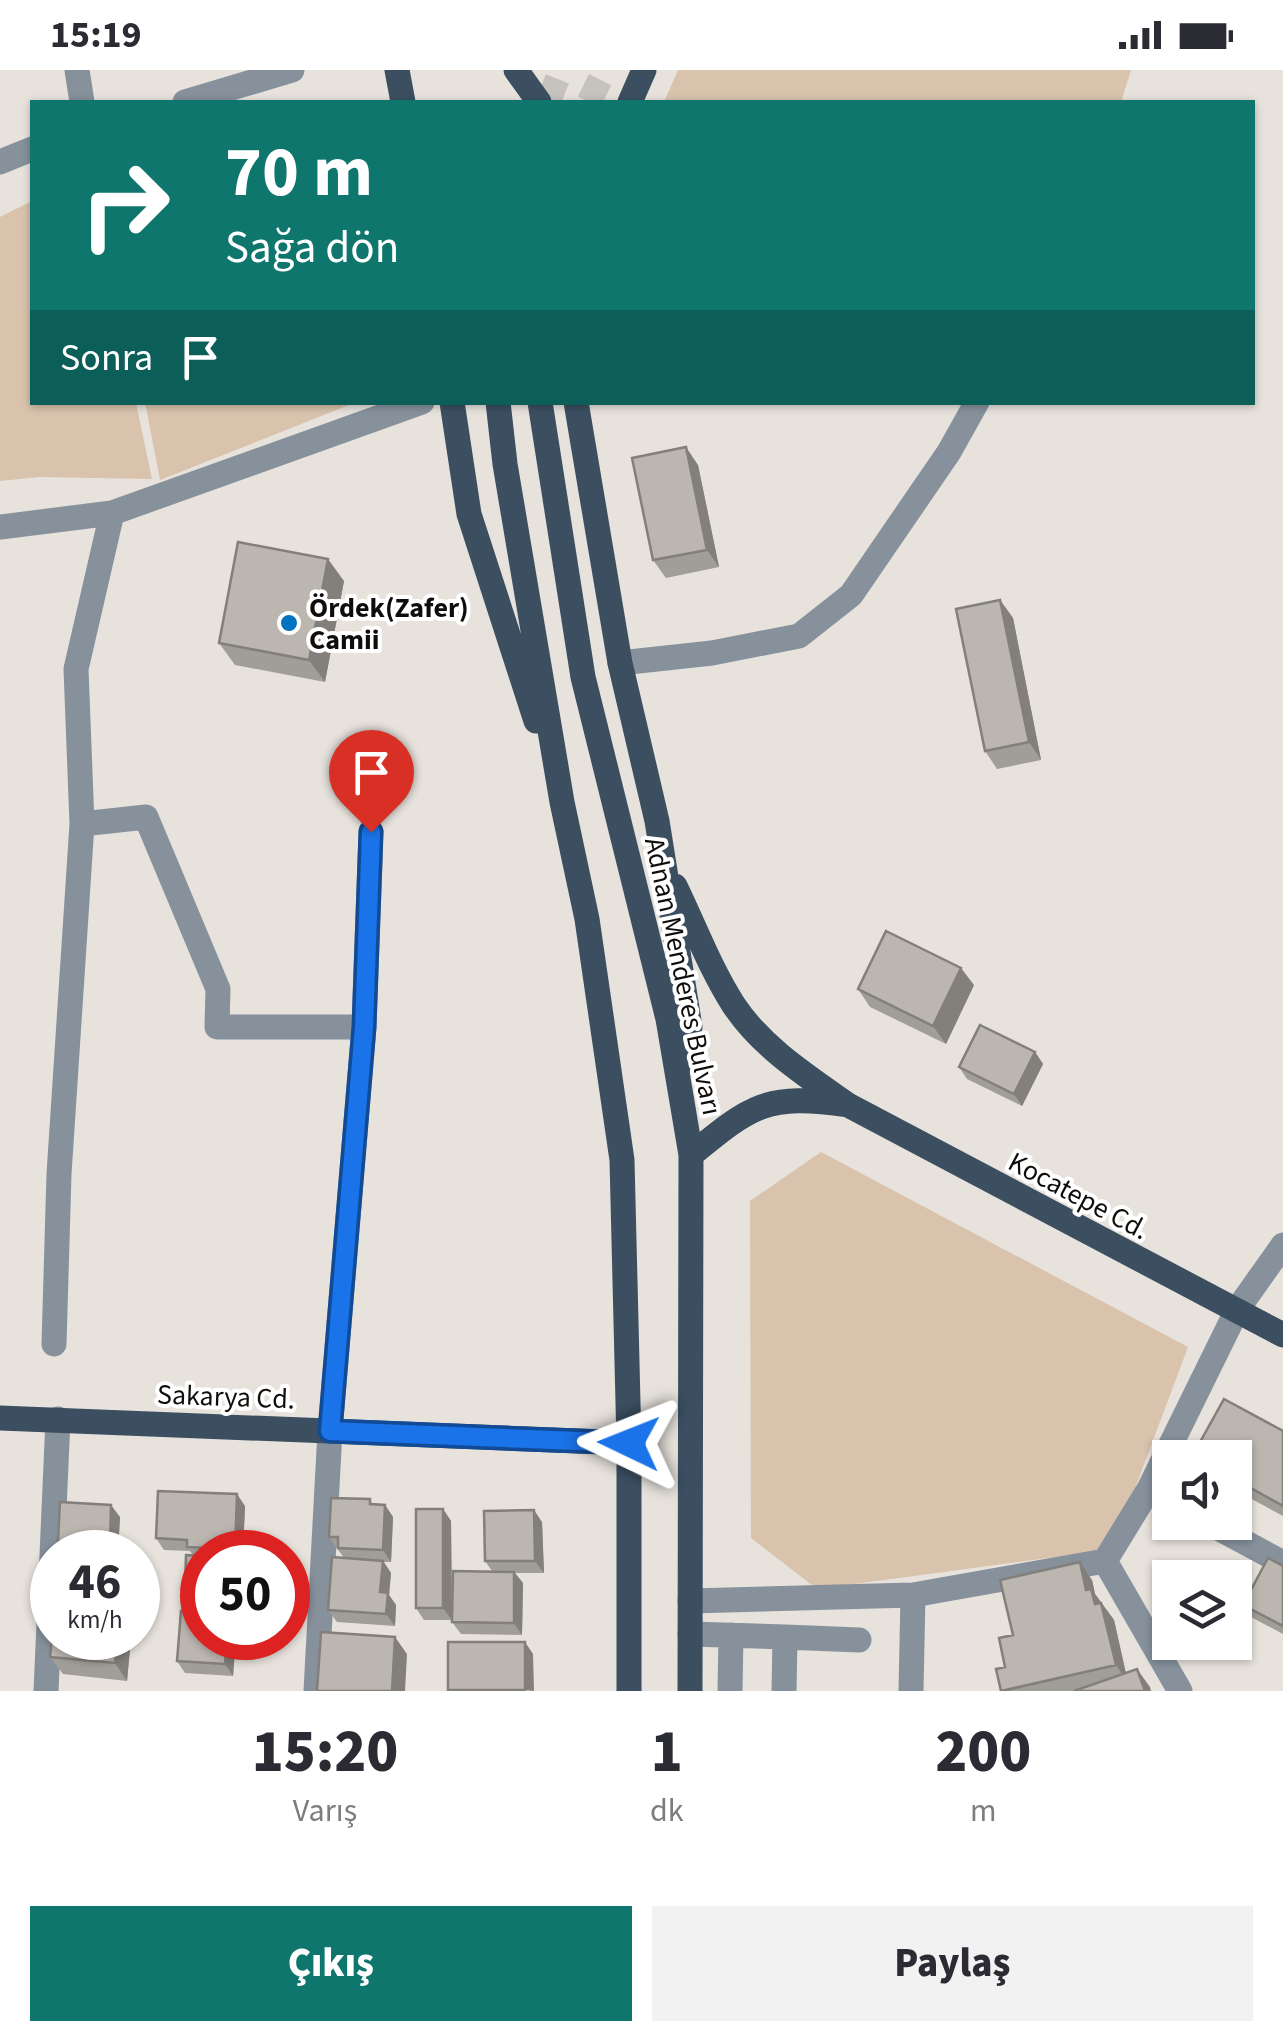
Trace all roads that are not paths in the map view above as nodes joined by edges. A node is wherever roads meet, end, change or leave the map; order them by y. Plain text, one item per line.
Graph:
1 (77, 70) edge
2 (292, 70) edge
3 (397, 70) edge
4 (516, 70) edge
5 (644, 70) edge
6 (82, 100) edge
7 (193, 100) edge
8 (403, 100) edge
9 (538, 100) edge
10 (631, 100) edge
11 (30, 150) edge
12 (0, 162) edge
13 (414, 405) edge
14 (452, 405) edge
15 (498, 405) edge
16 (540, 405) edge
17 (577, 405) edge
18 (976, 405) edge
19 (112, 513) junction
20 (0, 526) edge
21 (620, 663) junction
22 (562, 802) junction
23 (82, 824) junction
24 (371, 832) dead end
25 (663, 862) junction
26 (364, 1027) junction
27 (678, 1076) junction
28 (848, 1105) junction
29 (691, 1155) junction
30 (1283, 1245) edge
31 (1237, 1310) junction
32 (1283, 1335) edge
33 (54, 1344) dead end
34 (0, 1418) edge
35 (58, 1419) junction
36 (330, 1431) junction
37 (1183, 1440) edge
38 (629, 1443) junction
39 (1152, 1505) edge
40 (1241, 1540) edge
41 (1105, 1561) junction
42 (1283, 1563) edge
43 (912, 1595) junction
44 (690, 1602) junction
45 (690, 1634) junction
46 (732, 1636) junction
47 (785, 1637) junction
48 (859, 1640) dead end
49 (46, 1691) edge
50 (316, 1691) edge
51 (629, 1691) edge
52 (690, 1691) edge
53 (730, 1691) edge
54 (784, 1691) edge
55 (911, 1691) edge
56 (1180, 1691) edge

1 - 6 street
2 - 7 street
3 - 8 main road
4 - 9 main road
5 - 10 main road
11 - 12 street
13 - 19 street
14 - 22 main road
15 - 22 main road
16 - 27 main road, Adnan Menderes Bulvarı
17 - 21 main road
18 - 21 street
19 - 20 street
19 - 23 street
21 - 25 main road
22 - 38 main road
23 - 26 street
23 - 33 street
24 - 26 street
25 - 27 main road
25 - 28 main road, Kocatepe Cd.
26 - 36 street
27 - 29 main road, Adnan Menderes Bulvarı
28 - 29 main road, Kocatepe Cd.
28 - 31 main road, Kocatepe Cd.
29 - 44 main road, Adnan Menderes Bulvarı
30 - 31 street
31 - 32 main road, Kocatepe Cd.
31 - 37 street
34 - 35 main road, Sakarya Cd.
35 - 36 main road, Sakarya Cd.
35 - 49 street
36 - 38 main road, Sakarya Cd.
36 - 50 street
38 - 51 main road
39 - 41 street
40 - 42 street
41 - 43 street
41 - 56 street
43 - 44 street
43 - 55 street
44 - 45 main road, Adnan Menderes Bulvarı
45 - 46 street
45 - 52 main road, Adnan Menderes Bulvarı
46 - 47 street
46 - 53 street
47 - 48 street
47 - 54 street

